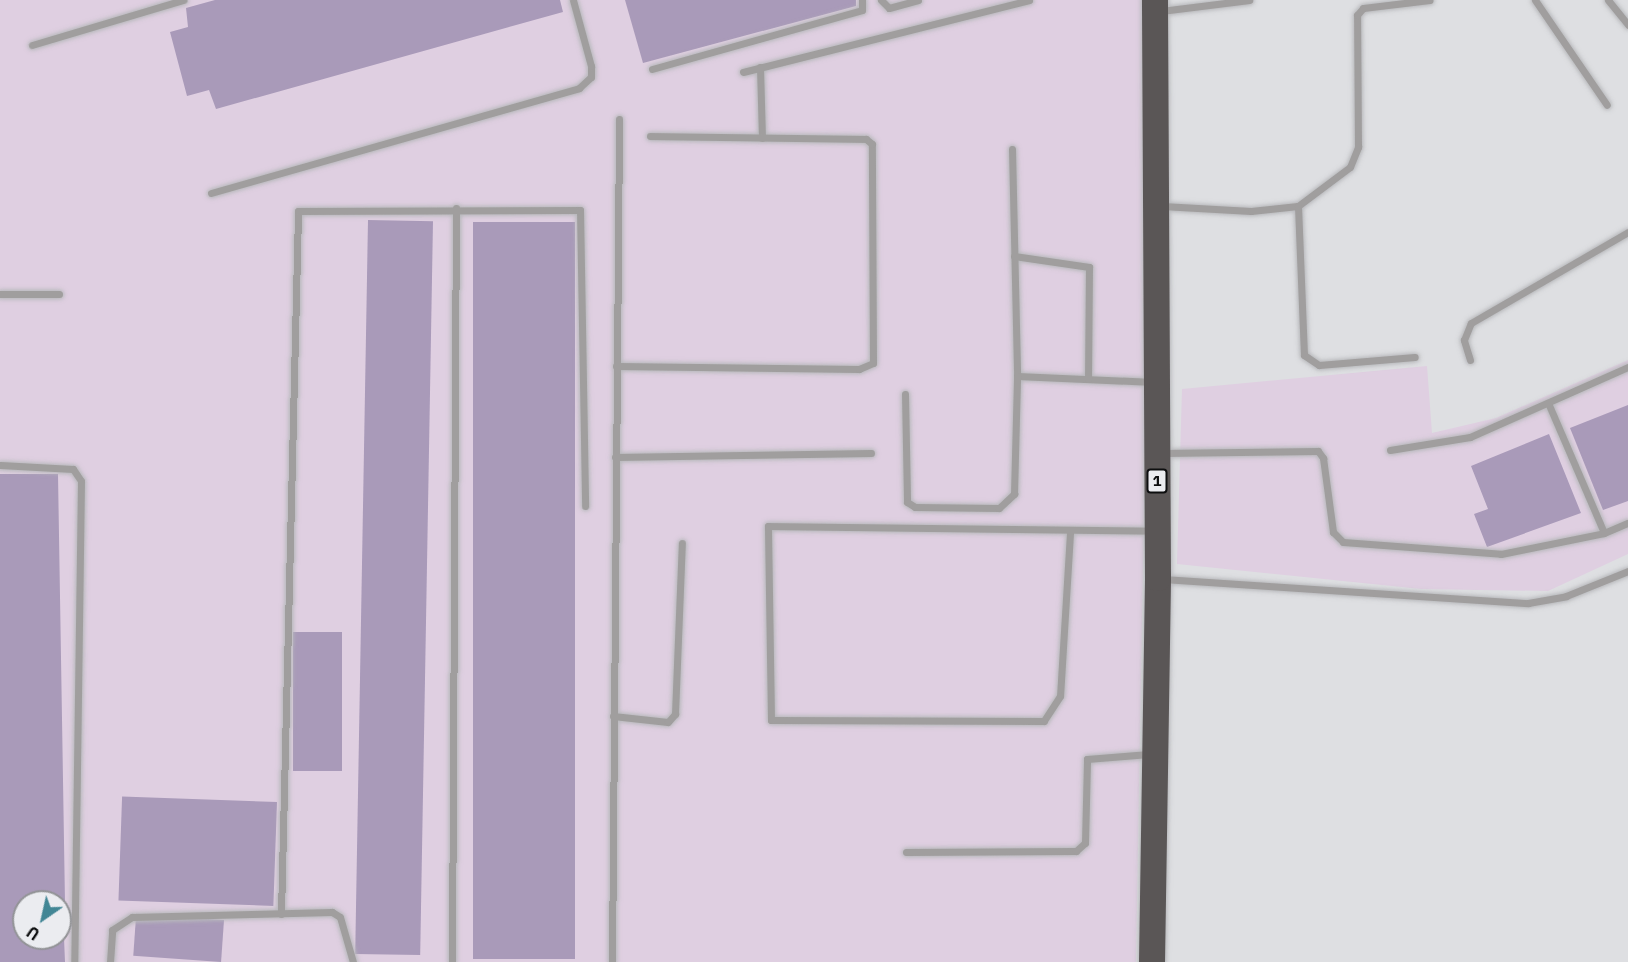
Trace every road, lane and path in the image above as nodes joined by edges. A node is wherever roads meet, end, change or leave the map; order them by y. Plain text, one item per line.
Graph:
1 (183, 0) edge
2 (573, 0) edge
3 (862, 0) edge
4 (881, 0) edge
5 (918, 0) edge
6 (1029, 0) edge
7 (1249, 0) edge
8 (1430, 0) edge
9 (1535, 0) edge
10 (1608, 0) edge
11 (1155, 6) edge
12 (1628, 25) edge
13 (32, 45) dead end
14 (760, 67) junction
15 (652, 69) dead end
16 (743, 72) dead end
17 (1607, 105) dead end
18 (619, 119) dead end
19 (650, 136) dead end
20 (762, 138) junction
21 (1012, 149) dead end
22 (211, 193) dead end
23 (1298, 206) junction
24 (1172, 207) junction
25 (456, 208) junction
26 (1628, 232) edge
27 (1014, 256) junction
28 (0, 294) edge
29 (59, 294) dead end
30 (1415, 357) dead end
31 (1470, 360) dead end
32 (616, 366) junction
33 (1628, 367) edge
34 (1017, 376) junction
35 (1088, 379) junction
36 (1156, 382) junction
37 (905, 394) dead end
38 (1549, 405) junction
39 (1390, 450) dead end
40 (871, 453) dead end
41 (1157, 453) junction
42 (615, 457) junction
43 (0, 465) edge
44 (585, 506) dead end
45 (1628, 522) edge
46 (1158, 531) junction
47 (1070, 533) junction
48 (1604, 533) junction
49 (682, 543) dead end
50 (1628, 571) edge
51 (1158, 578) junction
52 (613, 716) junction
53 (1155, 754) junction
54 (906, 852) dead end
55 (280, 914) junction
56 (74, 962) edge
57 (110, 962) edge
58 (353, 962) edge
59 (452, 962) edge
60 (612, 962) edge
61 (1152, 962) edge

1 - 13 lane
2 - 22 lane
3 - 15 lane
4 - 5 lane
6 - 14 lane
7 - 11 lane
8 - 23 lane
9 - 17 lane
10 - 12 lane
11 - 24 highway, 1
14 - 16 lane
14 - 20 lane
18 - 32 lane
19 - 20 lane
20 - 32 lane
21 - 27 lane
23 - 24 lane
23 - 30 lane
24 - 36 highway, 1
25 - 44 lane
25 - 55 lane
25 - 59 lane
26 - 31 lane
27 - 34 lane
27 - 35 lane
28 - 29 lane
32 - 42 lane
33 - 38 lane
34 - 35 lane
34 - 37 lane
35 - 36 lane
36 - 41 highway, 1
38 - 39 lane
38 - 48 lane
40 - 42 lane
41 - 46 highway, 1
41 - 48 lane
42 - 52 lane
43 - 56 lane
45 - 48 lane
46 - 47 lane
46 - 51 highway, 1
47 - 47 lane
49 - 52 lane
50 - 51 lane
51 - 53 highway, 1
52 - 60 lane
53 - 54 lane
53 - 61 highway, 1
55 - 57 lane
55 - 58 lane

